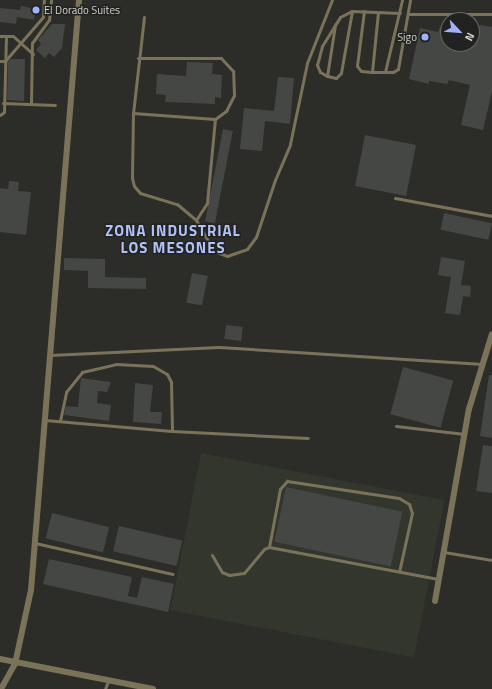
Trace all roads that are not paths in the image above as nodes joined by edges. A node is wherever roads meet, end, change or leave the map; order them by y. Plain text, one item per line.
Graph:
1 (44, 0) edge
2 (51, 0) edge
3 (79, 0) edge
4 (332, 0) edge
5 (402, 0) edge
6 (410, 0) edge
7 (352, 11) junction
8 (364, 11) junction
9 (378, 12) junction
10 (400, 13) junction
11 (409, 14) junction
12 (492, 14) edge
13 (144, 17) dead end
14 (335, 23) junction
15 (0, 36) edge
16 (6, 36) junction
17 (23, 39) junction
18 (20, 42) junction
19 (32, 43) junction
20 (33, 54) junction
21 (138, 58) junction
22 (0, 61) edge
23 (5, 61) junction
24 (372, 72) junction
25 (384, 72) junction
26 (327, 76) junction
27 (1, 91) edge
28 (3, 103) junction
29 (31, 104) junction
30 (55, 105) dead end
31 (133, 113) junction
32 (0, 115) edge
33 (214, 119) junction
34 (395, 198) dead end
35 (492, 216) edge
36 (196, 220) junction
37 (492, 334) edge
38 (49, 355) junction
39 (482, 364) junction
40 (45, 420) junction
41 (60, 421) junction
42 (396, 426) dead end
43 (172, 431) junction
44 (465, 434) junction
45 (308, 438) dead end
46 (35, 543) junction
47 (270, 547) junction
48 (444, 552) junction
49 (212, 555) dead end
50 (492, 560) edge
51 (399, 572) junction
52 (173, 574) dead end
53 (440, 579) junction
54 (435, 601) dead end
55 (0, 659) edge
56 (15, 664) junction
57 (108, 681) junction
58 (1, 689) edge
59 (105, 689) edge
60 (153, 689) edge

1 - 17 lane
2 - 19 lane
3 - 38 street
4 - 36 lane
5 - 10 lane
6 - 11 lane
7 - 8 lane
7 - 14 lane
7 - 26 lane
8 - 9 lane
8 - 24 lane
9 - 10 lane
9 - 24 lane
10 - 25 lane
11 - 12 lane
11 - 25 lane
13 - 21 lane
14 - 26 lane
14 - 26 lane
15 - 16 lane
16 - 18 lane
16 - 23 lane
17 - 18 lane
17 - 19 lane
18 - 20 lane
18 - 23 lane
19 - 20 lane
20 - 29 lane
21 - 31 lane
21 - 33 lane
22 - 23 lane
23 - 27 lane
24 - 25 lane
27 - 28 lane
28 - 29 lane
28 - 32 lane
29 - 30 lane
31 - 33 lane
31 - 36 lane
33 - 36 lane
34 - 35 lane
37 - 39 street
38 - 39 lane
38 - 40 street
39 - 44 street
40 - 41 lane
40 - 46 street
41 - 43 lane
41 - 43 lane
42 - 44 lane
43 - 45 lane
44 - 48 street
46 - 52 lane
46 - 56 street
47 - 49 lane
47 - 51 lane
47 - 51 lane
48 - 50 lane
48 - 53 street
51 - 53 lane
53 - 54 street
55 - 56 street
56 - 57 street
56 - 58 street
57 - 59 lane
57 - 60 street

